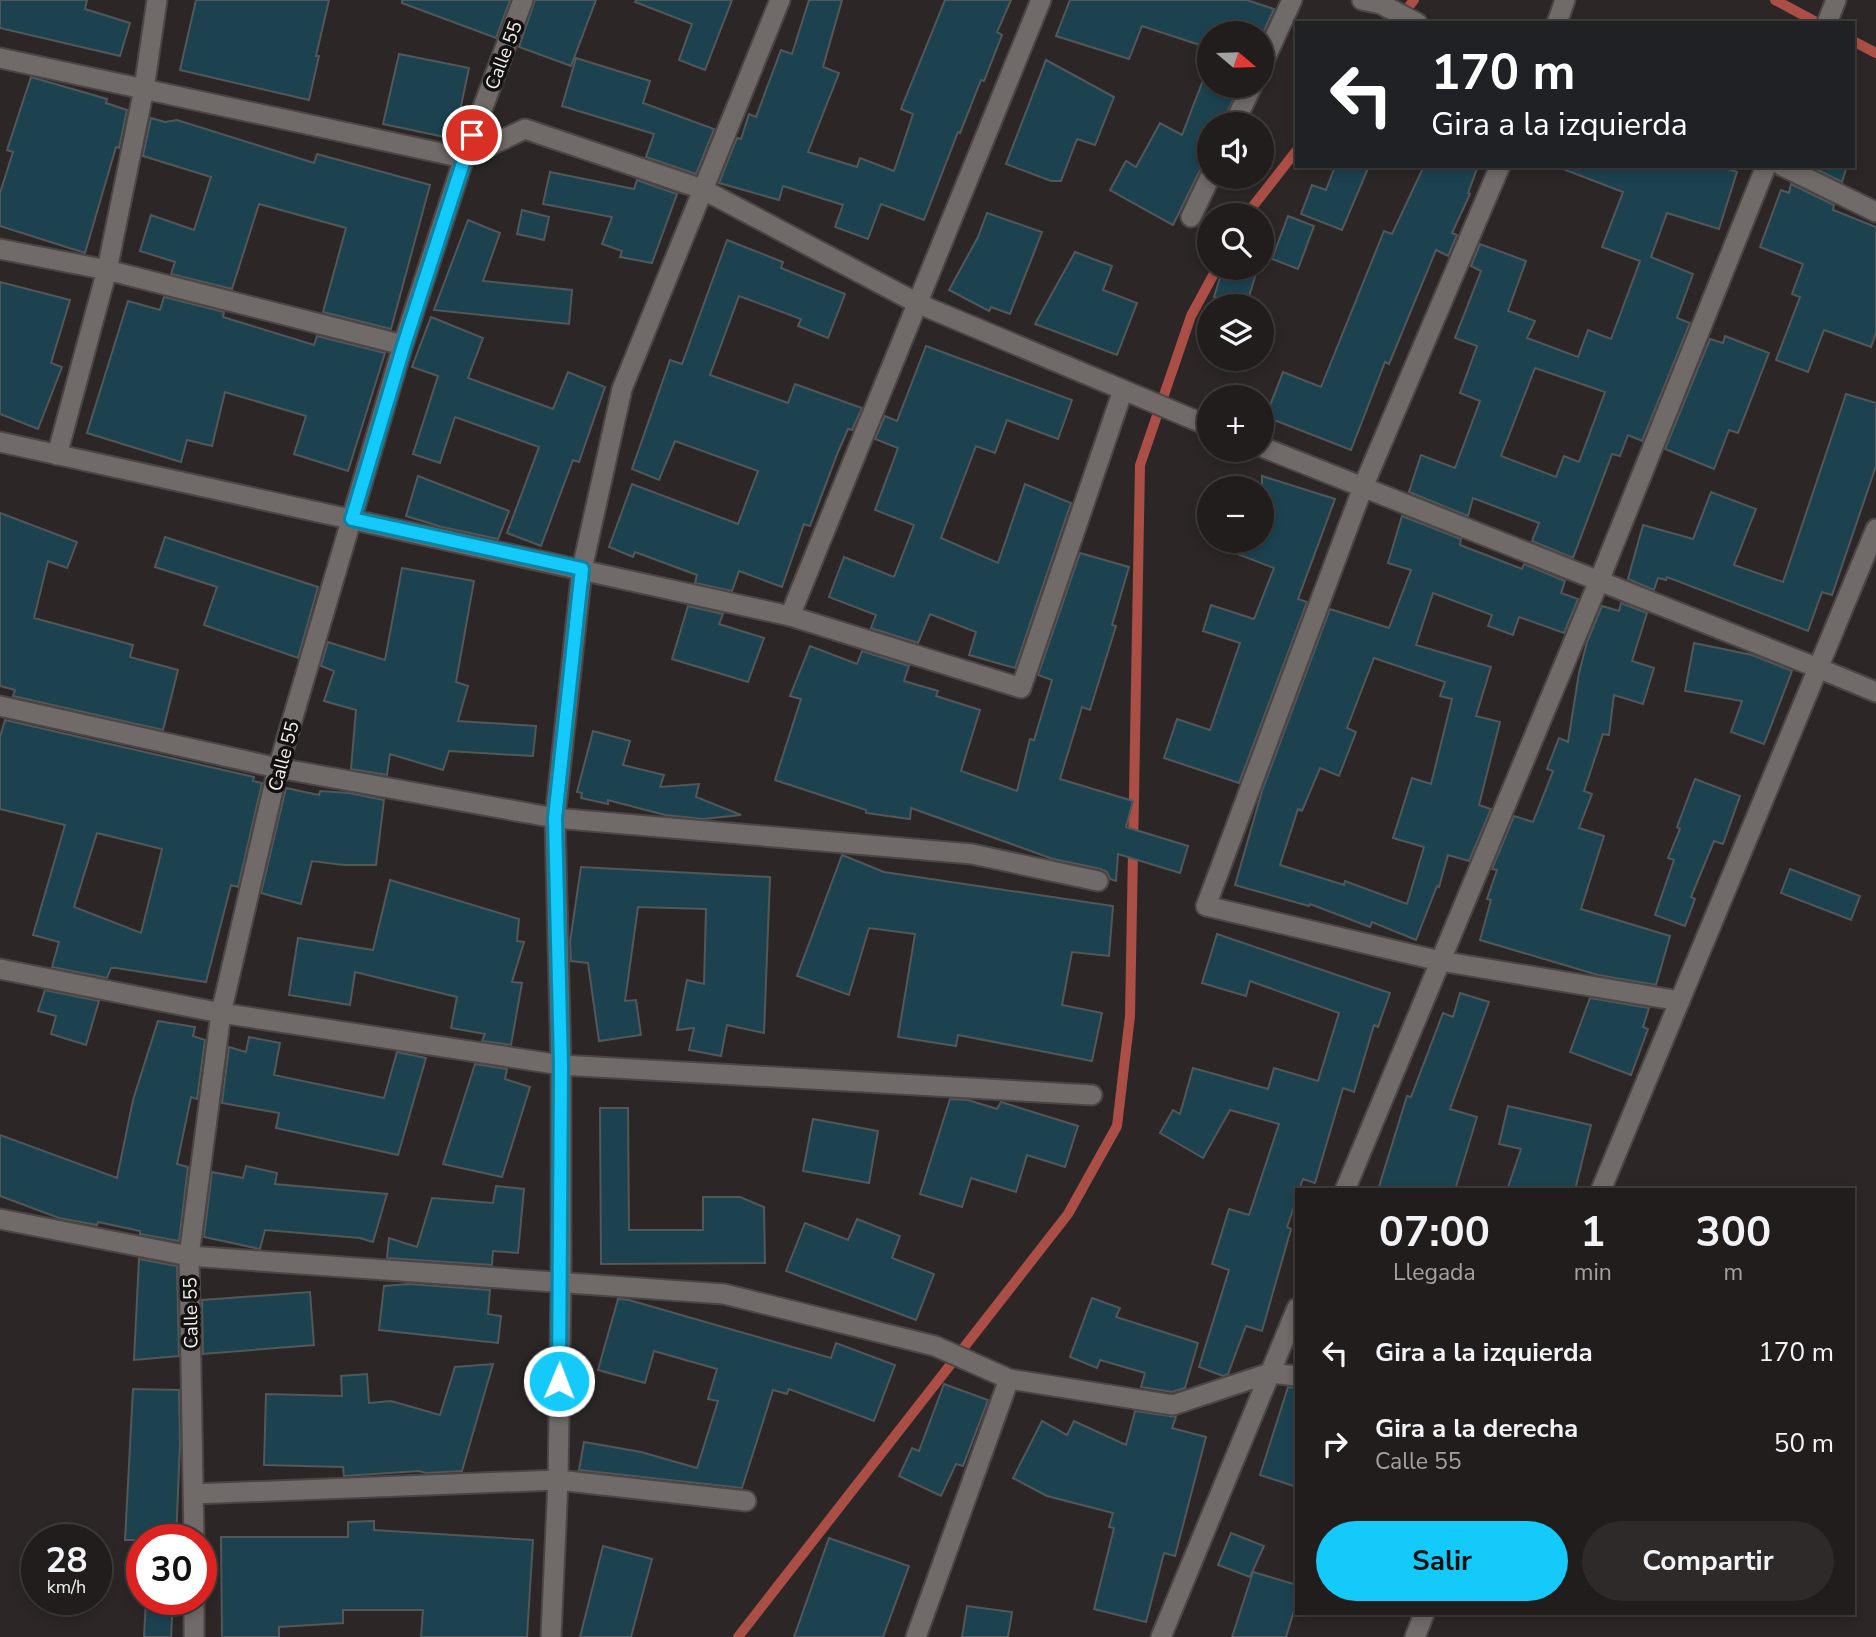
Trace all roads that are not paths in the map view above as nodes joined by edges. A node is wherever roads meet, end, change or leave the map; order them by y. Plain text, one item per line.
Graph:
1 (157, 0) edge
2 (523, 0) edge
3 (780, 0) edge
4 (1041, 0) edge
5 (1292, 0) edge
6 (1565, 0) edge
7 (1372, 2) edge
8 (1412, 21) edge
9 (1558, 21) edge
10 (1274, 39) edge
11 (0, 58) edge
12 (144, 89) junction
13 (464, 158) junction
14 (1499, 168) edge
15 (1765, 168) edge
16 (1786, 168) edge
17 (702, 189) junction
18 (1204, 189) edge
19 (1876, 212) edge
20 (1191, 217) dead end
21 (0, 249) edge
22 (107, 270) junction
23 (919, 304) junction
24 (404, 345) junction
25 (1123, 390) junction
26 (1197, 421) edge
27 (0, 442) edge
28 (1274, 452) edge
29 (57, 455) junction
30 (1363, 487) junction
31 (352, 519) junction
32 (1876, 529) edge
33 (582, 569) junction
34 (1600, 581) junction
35 (790, 616) junction
36 (1818, 667) junction
37 (1876, 692) edge
38 (0, 706) edge
39 (278, 768) junction
40 (555, 818) junction
41 (1098, 881) dead end
42 (1440, 961) junction
43 (0, 969) edge
44 (1680, 1001) junction
45 (221, 1013) junction
46 (561, 1065) junction
47 (1092, 1095) dead end
48 (1346, 1188) edge
49 (1602, 1188) edge
50 (0, 1219) edge
51 (189, 1256) junction
52 (561, 1282) junction
53 (1295, 1313) edge
54 (1270, 1373) junction
55 (1295, 1376) edge
56 (1009, 1379) junction
57 (558, 1480) junction
58 (193, 1494) junction
59 (746, 1501) dead end
60 (194, 1524) edge
61 (194, 1615) edge
62 (1424, 1615) edge
63 (194, 1637) edge
64 (551, 1637) edge
65 (916, 1637) edge
66 (1161, 1637) edge
67 (1415, 1637) edge

1 - 12 street
2 - 13 street, Calle 55
3 - 17 street
4 - 23 street
5 - 10 street
6 - 9 street
7 - 8 street
11 - 12 street
12 - 13 street
12 - 22 street
13 - 17 street
13 - 24 street, Calle 55
14 - 30 street
15 - 34 street
16 - 19 street
17 - 23 street
17 - 33 street
18 - 20 street
21 - 22 street
22 - 24 street
22 - 29 street
23 - 25 street
23 - 35 street
24 - 31 street, Calle 55
25 - 26 street
25 - 35 street
27 - 29 street
28 - 30 street
29 - 31 street
30 - 34 street
30 - 42 street
31 - 33 street
31 - 39 street, Calle 55
32 - 36 street
33 - 35 street
33 - 40 street
34 - 36 street
34 - 42 street
36 - 37 street
36 - 44 street
38 - 39 street
39 - 40 street
39 - 45 street, Calle 55
40 - 41 street
40 - 46 street
42 - 44 street
42 - 48 street
43 - 45 street
44 - 49 street
45 - 46 street
45 - 51 street, Calle 55
46 - 47 street
46 - 52 street
50 - 51 street
51 - 52 street
51 - 58 street, Calle 55
52 - 56 street
52 - 57 street
53 - 54 street
54 - 55 street
54 - 56 street
54 - 66 street
56 - 65 street
57 - 58 street
57 - 59 street
57 - 64 street
58 - 60 street, Calle 55
61 - 63 street
62 - 67 street

